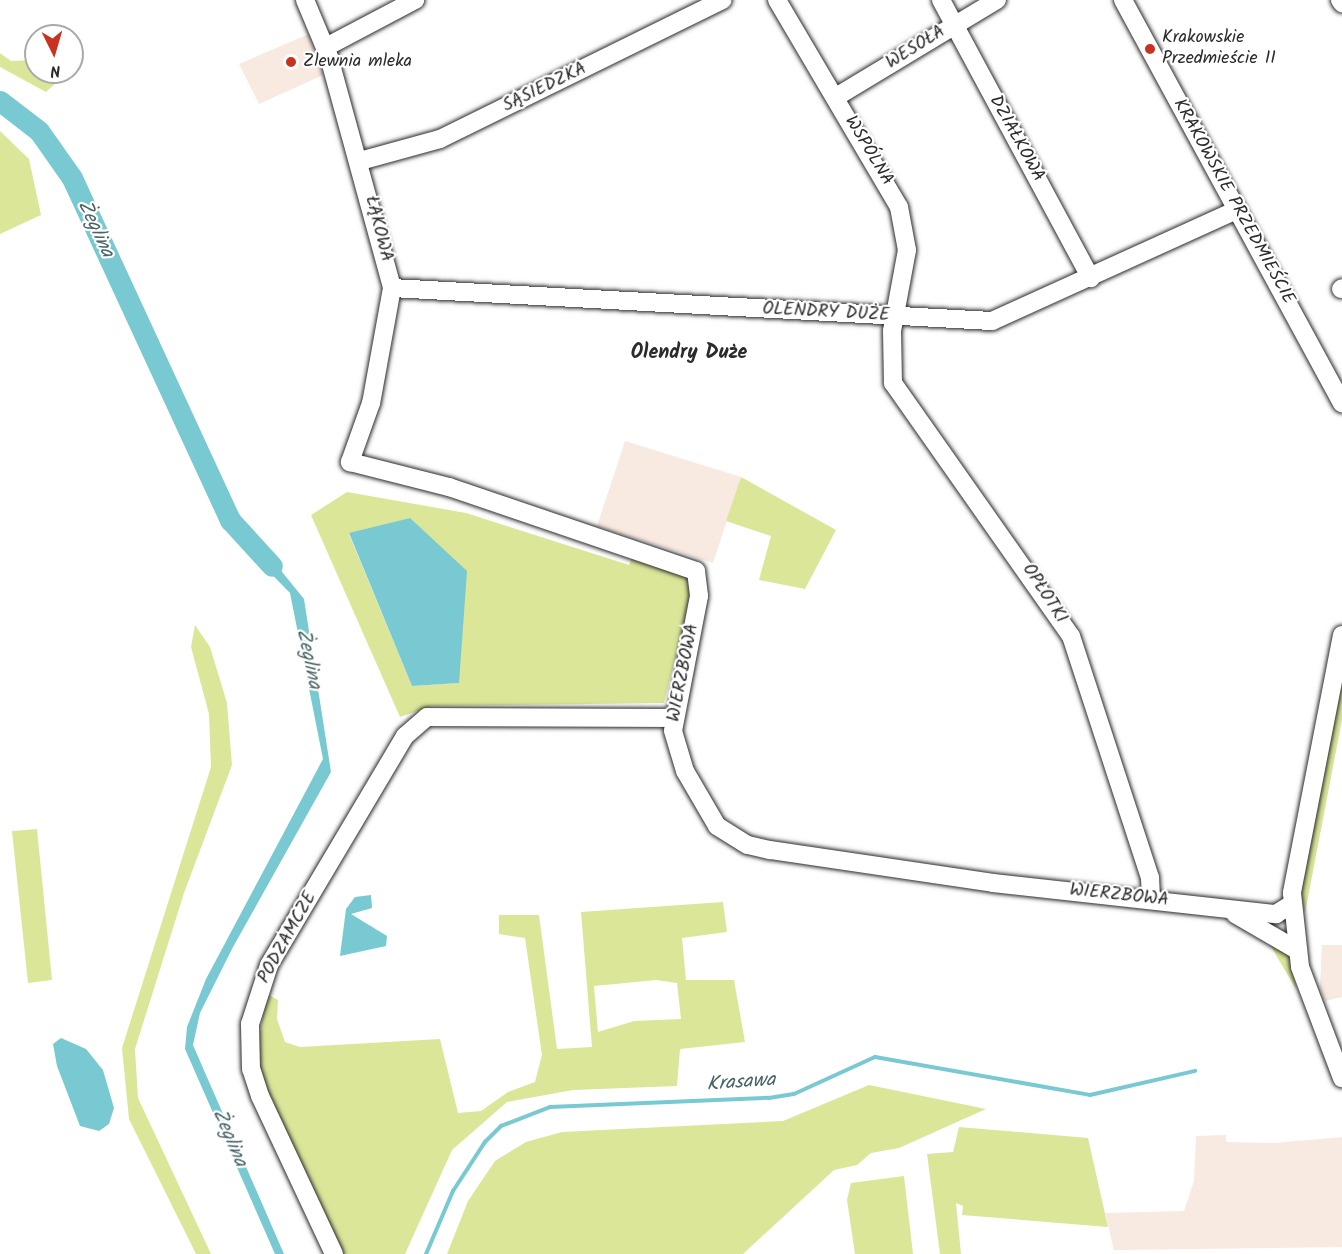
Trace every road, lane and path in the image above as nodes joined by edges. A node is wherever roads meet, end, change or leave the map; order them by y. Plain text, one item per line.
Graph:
1 (304, 0) edge
2 (393, 0) edge
3 (415, 0) edge
4 (723, 0) edge
5 (777, 0) edge
6 (941, 0) edge
7 (997, 0) edge
8 (1123, 0) edge
9 (954, 24) junction
10 (362, 27) junction
11 (326, 47) junction
12 (836, 97) junction
13 (360, 161) junction
14 (1237, 210) junction
15 (1090, 278) junction
16 (392, 288) junction
17 (895, 317) junction
18 (1342, 403) edge
19 (350, 462) joint
20 (1342, 635) edge
21 (672, 718) junction
22 (1150, 900) junction
23 (1292, 904) junction
24 (1226, 909) junction
25 (1297, 950) junction
26 (1342, 1078) edge
27 (334, 1254) edge

1 - 11 street, ŁĄKOWA
2 - 10 street
3 - 10 street
4 - 13 street, SĄSIEDZKA
5 - 12 street, WSPÓLNA
6 - 9 street, DZIAŁKOWA
7 - 9 street, WESOŁA
8 - 14 street, KRAKOWSKIE PRZEDMIEŚCIE
9 - 12 street, WESOŁA
9 - 15 street, DZIAŁKOWA
10 - 11 street
11 - 13 street, ŁĄKOWA
12 - 17 street, WSPÓLNA
13 - 16 street, ŁĄKOWA
14 - 15 street, OLENDRY DUŻE
14 - 18 street, KRAKOWSKIE PRZEDMIEŚCIE
15 - 17 street, OLENDRY DUŻE
16 - 17 street, OLENDRY DUŻE
16 - 19 street, ŁĄKOWA
17 - 22 street, OPŁOTKI
19 - 21 street, WIERZBOWA
20 - 23 street
21 - 22 street, WIERZBOWA
21 - 27 street, PODZAMCZE
22 - 24 street, WIERZBOWA
23 - 24 street, WIERZBOWA
23 - 25 street
24 - 25 street, WIERZBOWA
25 - 26 street

